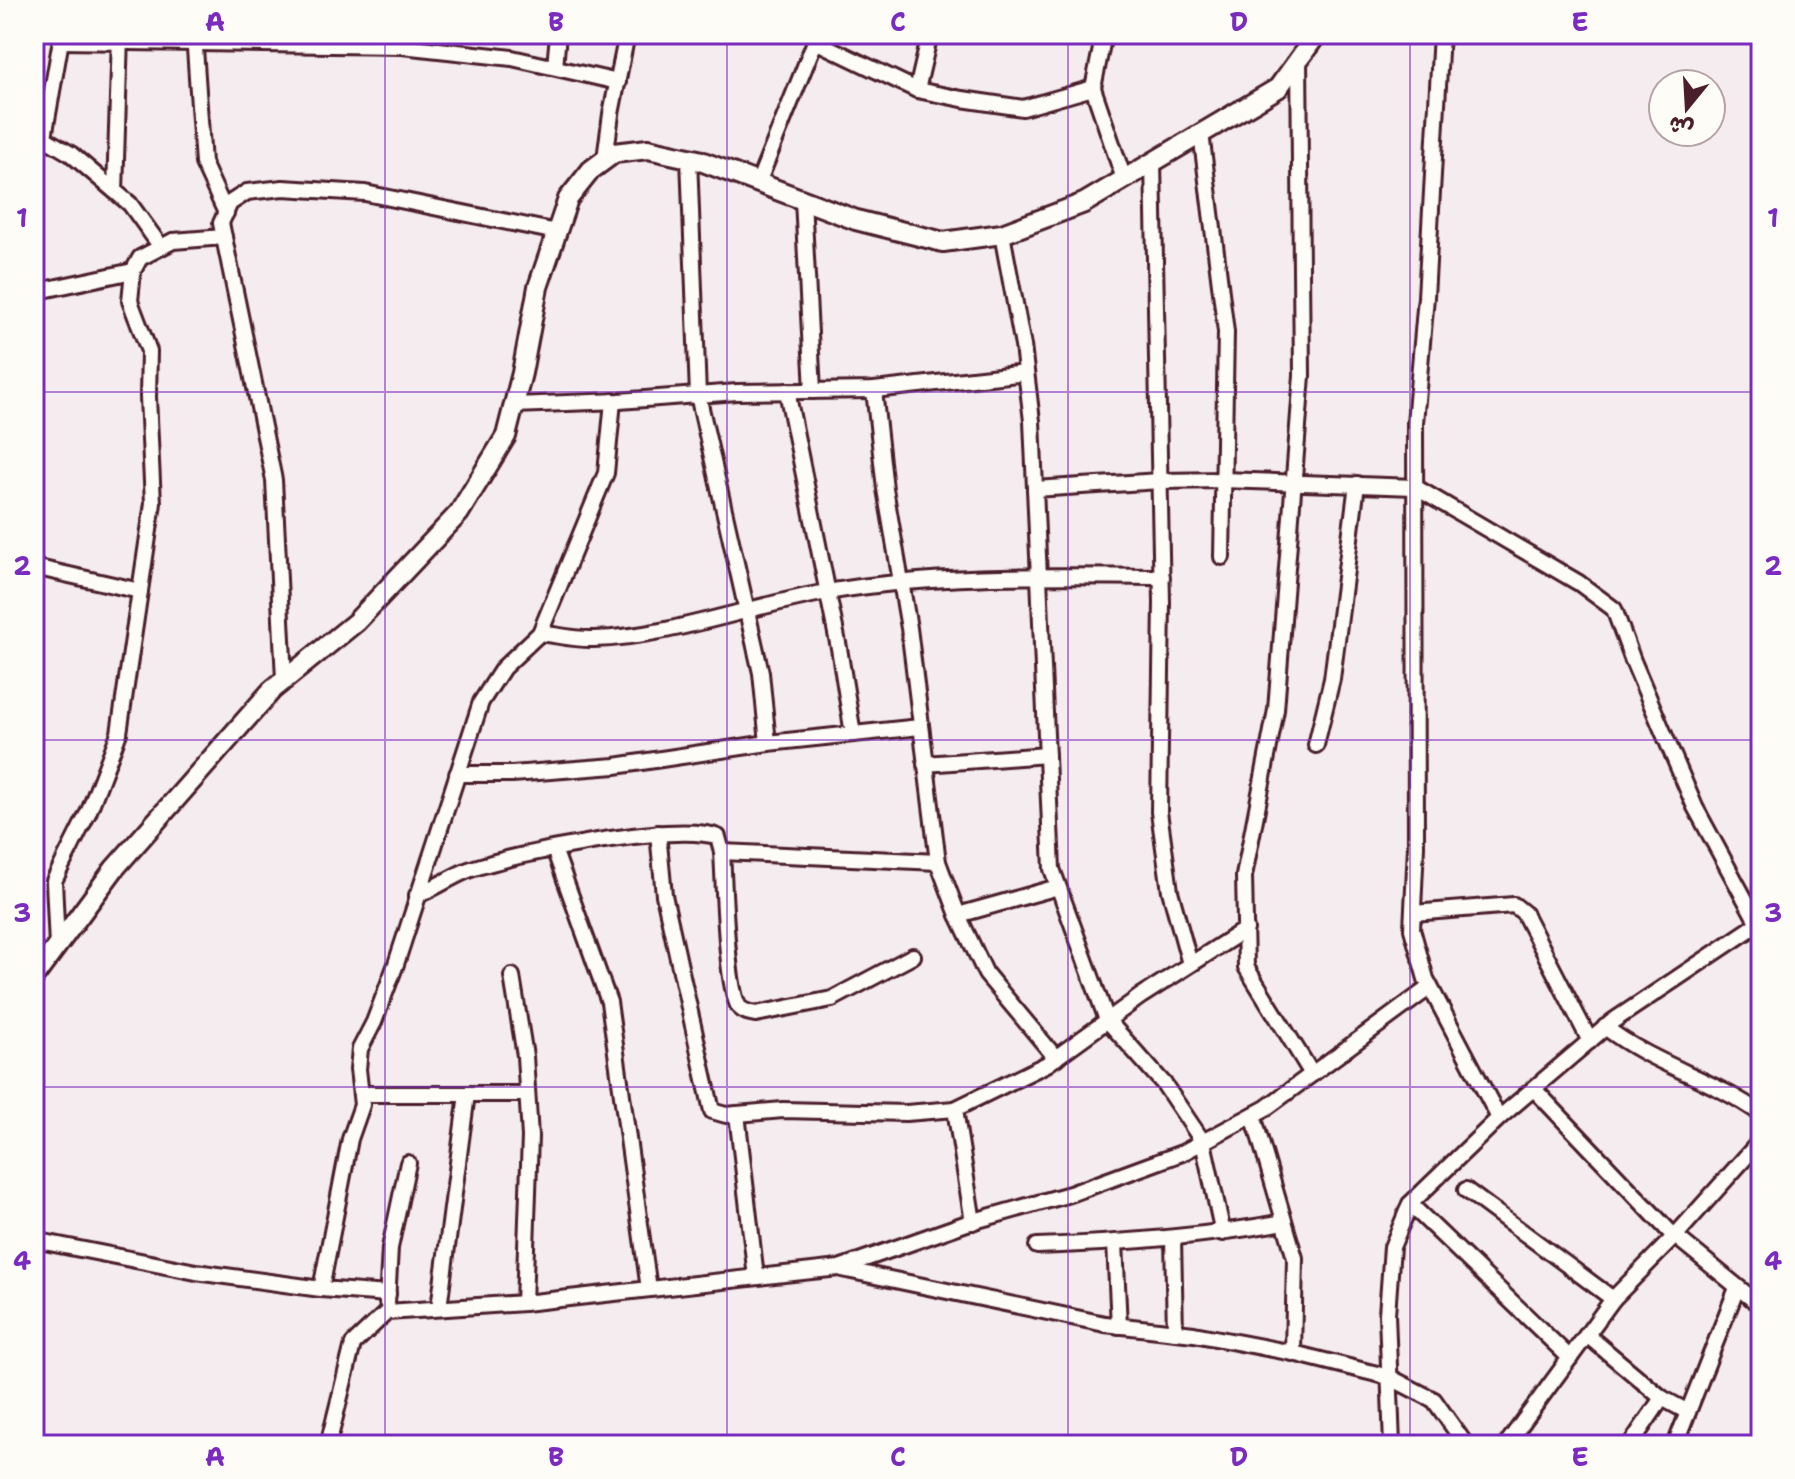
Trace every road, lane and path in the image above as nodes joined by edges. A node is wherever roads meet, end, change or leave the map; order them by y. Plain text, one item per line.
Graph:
1 (558, 34) edge
2 (627, 34) edge
3 (930, 34) edge
4 (1104, 34) edge
5 (1317, 34) edge
6 (1441, 34) edge
7 (61, 38) edge
8 (120, 38) edge
9 (816, 38) edge
10 (194, 39) edge
11 (387, 40) edge
12 (1299, 58) junction
13 (555, 67) junction
14 (618, 82) junction
15 (1093, 88) junction
16 (917, 90) junction
17 (1201, 133) junction
18 (39, 134) edge
19 (689, 158) junction
20 (605, 159) junction
21 (1153, 162) junction
22 (1124, 179) junction
23 (758, 183) junction
24 (115, 191) junction
25 (803, 200) junction
26 (226, 213) junction
27 (557, 232) junction
28 (1002, 234) junction
29 (224, 237) junction
30 (161, 247) junction
31 (133, 271) junction
32 (34, 292) edge
33 (1026, 373) junction
34 (874, 390) junction
35 (787, 391) junction
36 (813, 391) junction
37 (698, 395) junction
38 (613, 401) junction
39 (514, 405) junction
40 (1223, 480) junction
41 (1160, 481) junction
42 (1294, 481) junction
43 (1357, 484) junction
44 (1415, 487) junction
45 (1035, 489) junction
46 (1222, 557) dead end
47 (34, 567) edge
48 (1039, 576) junction
49 (1162, 577) junction
50 (901, 584) junction
51 (140, 591) junction
52 (828, 592) junction
53 (747, 610) junction
54 (540, 633) junction
55 (284, 679) junction
56 (920, 727) junction
57 (853, 734) junction
58 (768, 743) junction
59 (1316, 745) dead end
60 (1047, 755) junction
61 (925, 764) junction
62 (457, 774) junction
63 (658, 833) junction
64 (554, 849) junction
65 (722, 852) junction
66 (938, 862) junction
67 (1058, 887) junction
68 (417, 895) junction
69 (1413, 913) junction
70 (958, 915) junction
71 (1760, 927) edge
72 (1246, 929) junction
73 (57, 946) junction
74 (913, 956) dead end
75 (1190, 964) junction
76 (512, 976) dead end
77 (34, 977) edge
78 (1430, 987) junction
79 (1107, 1020) junction
80 (1605, 1027) junction
81 (1590, 1041) junction
82 (1056, 1058) junction
83 (1312, 1074) junction
84 (1534, 1089) junction
85 (362, 1094) junction
86 (467, 1094) junction
87 (527, 1094) junction
88 (955, 1109) junction
89 (737, 1114) junction
90 (1761, 1114) edge
91 (1253, 1115) junction
92 (1499, 1118) junction
93 (1761, 1140) edge
94 (1203, 1142) junction
95 (408, 1163) dead end
96 (1466, 1190) dead end
97 (1410, 1204) junction
98 (973, 1222) junction
99 (1284, 1222) junction
100 (1223, 1233) junction
101 (1675, 1236) junction
102 (1173, 1238) junction
103 (34, 1240) edge
104 (1115, 1243) junction
105 (1037, 1246) dead end
106 (839, 1268) junction
107 (756, 1277) junction
108 (1737, 1288) junction
109 (321, 1289) junction
110 (649, 1289) junction
111 (388, 1294) junction
112 (1613, 1299) junction
113 (524, 1303) junction
114 (1761, 1306) edge
115 (439, 1308) junction
116 (387, 1312) junction
117 (1119, 1326) junction
118 (1175, 1332) junction
119 (1587, 1335) junction
120 (1293, 1353) junction
121 (1570, 1358) junction
122 (1389, 1377) junction
123 (1662, 1398) junction
124 (1688, 1412) junction
125 (328, 1445) edge
126 (1392, 1445) edge
127 (1466, 1445) edge
128 (1506, 1445) edge
129 (1630, 1445) edge
130 (1675, 1445) edge

1 - 13 street
2 - 14 street
3 - 16 street
4 - 15 street
5 - 12 street
6 - 44 street
7 - 8 street
7 - 18 street
8 - 10 street
8 - 24 street
9 - 16 street
9 - 23 street
10 - 11 street
10 - 26 street
11 - 13 street
12 - 17 street
12 - 42 street
13 - 14 street
14 - 20 street
15 - 16 street
15 - 22 street
17 - 21 street
17 - 40 street
18 - 24 street
19 - 20 street
19 - 23 street
19 - 37 street
20 - 27 street
21 - 22 street
21 - 41 street
22 - 28 street
23 - 25 street
24 - 30 street
25 - 28 street
25 - 36 street
26 - 27 street
26 - 29 street
27 - 39 street
28 - 33 street
29 - 30 street
29 - 55 street
30 - 31 street
31 - 32 street
31 - 51 street
33 - 34 street
33 - 45 street
34 - 36 street
34 - 50 street
35 - 36 street
35 - 37 street
35 - 52 street
37 - 38 street
37 - 53 street
38 - 39 street
38 - 54 street
39 - 55 street
40 - 41 street
40 - 42 street
40 - 46 street
41 - 45 street
41 - 49 street
42 - 43 street
42 - 72 street
43 - 44 street
43 - 59 street
44 - 69 street
44 - 71 street
45 - 48 street
47 - 51 street
48 - 49 street
48 - 50 street
48 - 60 street
49 - 75 street
50 - 52 street
50 - 56 street
51 - 73 street
52 - 53 street
52 - 57 street
53 - 54 street
53 - 58 street
54 - 62 street
55 - 73 street
56 - 57 street
56 - 61 street
57 - 58 street
58 - 62 street
60 - 61 street
60 - 67 street
61 - 66 street
62 - 68 street
63 - 64 street
63 - 65 street
63 - 89 street
64 - 68 street
64 - 110 street
65 - 66 street
65 - 74 street
66 - 70 street
67 - 70 street
67 - 79 street
68 - 85 street
69 - 78 street
69 - 81 street
70 - 82 street
71 - 80 street
72 - 75 street
72 - 83 street
73 - 77 street
75 - 79 street
76 - 87 street
78 - 83 street
78 - 92 street
79 - 82 street
79 - 94 street
80 - 81 street
80 - 90 street
81 - 84 street
82 - 88 street
83 - 91 street
84 - 92 street
84 - 101 street
85 - 86 street
85 - 109 street
86 - 87 street
86 - 115 street
87 - 113 street
88 - 89 street
88 - 98 street
89 - 107 street
91 - 94 street
91 - 99 street
92 - 97 street
93 - 101 street
94 - 98 street
94 - 100 street
95 - 111 street
96 - 112 street
97 - 121 street
97 - 122 street
98 - 106 street
99 - 100 street
99 - 120 street
100 - 102 street
101 - 108 street
101 - 112 street
102 - 104 street
102 - 118 street
103 - 109 street
104 - 105 street
104 - 117 street
106 - 107 street
106 - 117 street
107 - 110 street
108 - 114 street
108 - 124 street
109 - 111 street
110 - 113 street
111 - 116 street
112 - 119 street
113 - 115 street
115 - 116 street
116 - 125 street
117 - 118 street
118 - 120 street
119 - 121 street
119 - 123 street
120 - 122 street
121 - 128 street
122 - 126 street
122 - 127 street
123 - 124 street
123 - 129 street
124 - 130 street

